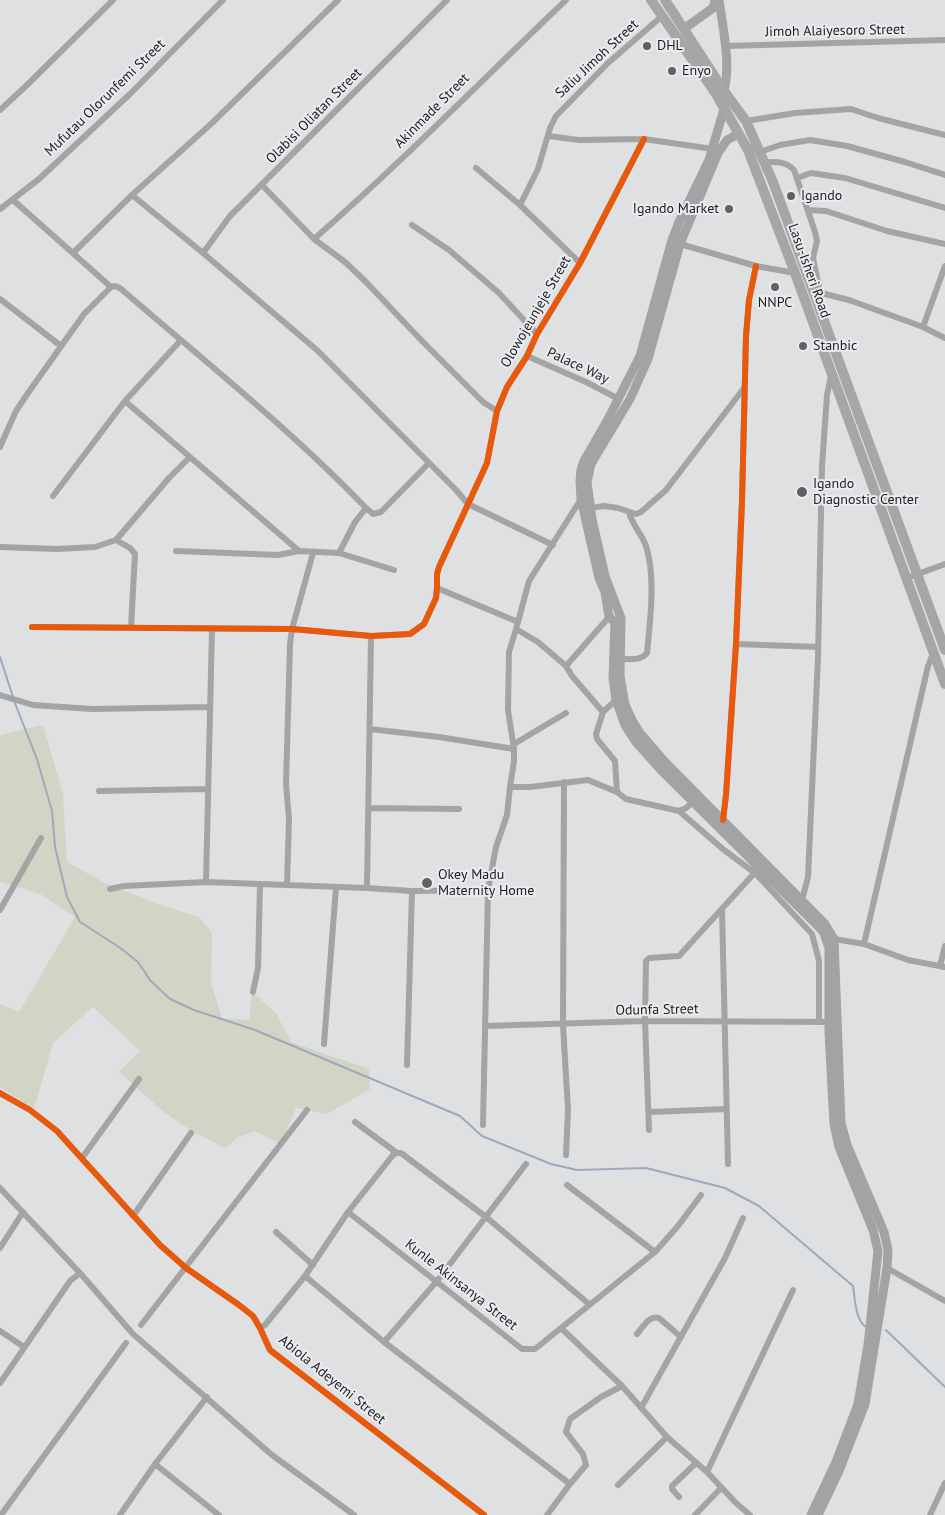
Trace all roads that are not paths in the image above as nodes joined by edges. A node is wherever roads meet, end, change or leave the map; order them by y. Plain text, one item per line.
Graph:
1 (114, 0) edge
2 (223, 0) edge
3 (338, 0) edge
4 (447, 0) edge
5 (566, 0) edge
6 (651, 0) edge
7 (665, 0) edge
8 (715, 0) edge
9 (719, 0) edge
10 (662, 17) junction
11 (684, 28) junction
12 (945, 40) edge
13 (725, 46) junction
14 (724, 91) junction
15 (724, 109) junction
16 (0, 110) edge
17 (746, 121) junction
18 (738, 134) junction
19 (548, 136) junction
20 (945, 136) edge
21 (644, 139) junction
22 (713, 149) junction
23 (760, 152) junction
24 (765, 162) junction
25 (476, 168) dead end
26 (945, 176) edge
27 (798, 178) junction
28 (262, 185) junction
29 (132, 195) junction
30 (13, 200) junction
31 (520, 205) junction
32 (945, 208) edge
33 (0, 209) edge
34 (808, 210) junction
35 (412, 225) dead end
36 (314, 239) junction
37 (680, 244) junction
38 (945, 244) edge
39 (73, 253) junction
40 (202, 253) junction
41 (580, 263) junction
42 (756, 266) junction
43 (945, 266) edge
44 (796, 273) junction
45 (111, 287) junction
46 (817, 292) junction
47 (0, 299) edge
48 (923, 327) junction
49 (537, 334) junction
50 (945, 338) edge
51 (181, 340) junction
52 (61, 346) junction
53 (527, 356) junction
54 (832, 375) junction
55 (744, 388) junction
56 (619, 399) junction
57 (125, 401) junction
58 (498, 411) junction
59 (0, 447) edge
60 (190, 457) junction
61 (428, 464) junction
62 (53, 496) dead end
63 (581, 500) junction
64 (468, 504) junction
65 (366, 508) junction
66 (590, 508) junction
67 (629, 512) junction
68 (116, 540) junction
69 (552, 545) junction
70 (0, 547) edge
71 (176, 551) dead end
72 (299, 551) junction
73 (313, 553) junction
74 (339, 553) junction
75 (945, 564) edge
76 (394, 570) dead end
77 (912, 576) junction
78 (438, 588) junction
79 (610, 617) junction
80 (517, 625) junction
81 (32, 627) dead end
82 (131, 627) junction
83 (212, 629) junction
84 (292, 629) junction
85 (371, 636) junction
86 (736, 644) junction
87 (818, 647) junction
88 (945, 650) edge
89 (934, 652) junction
90 (621, 659) junction
91 (566, 666) junction
92 (945, 684) edge
93 (0, 694) edge
94 (616, 700) junction
95 (210, 706) junction
96 (603, 712) junction
97 (566, 713) dead end
98 (370, 729) junction
99 (514, 746) junction
100 (564, 782) junction
101 (510, 787) junction
102 (207, 789) junction
103 (100, 791) dead end
104 (618, 792) junction
105 (693, 802) junction
106 (368, 808) junction
107 (459, 809) dead end
108 (679, 811) junction
109 (720, 822) junction
110 (704, 833) junction
111 (41, 838) dead end
112 (757, 870) junction
113 (206, 882) junction
114 (260, 884) junction
115 (287, 885) junction
116 (336, 887) junction
117 (366, 888) junction
118 (110, 889) dead end
119 (488, 890) junction
120 (412, 891) junction
121 (802, 900) junction
122 (722, 909) junction
123 (0, 910) edge
124 (805, 912) junction
125 (796, 918) junction
126 (834, 938) junction
127 (864, 944) junction
128 (945, 946) edge
129 (944, 967) edge
130 (253, 992) dead end
131 (645, 1021) junction
132 (724, 1022) junction
133 (819, 1022) junction
134 (829, 1022) junction
135 (563, 1025) junction
136 (485, 1026) junction
137 (324, 1044) dead end
138 (407, 1065) dead end
139 (139, 1079) dead end
140 (0, 1093) edge
141 (727, 1109) junction
142 (307, 1110) dead end
143 (649, 1112) junction
144 (355, 1122) dead end
145 (483, 1125) dead end
146 (649, 1130) dead end
147 (191, 1133) dead end
148 (397, 1153) junction
149 (566, 1155) dead end
150 (82, 1158) junction
151 (526, 1164) dead end
152 (728, 1164) dead end
153 (567, 1185) dead end
154 (0, 1188) edge
155 (700, 1195) dead end
156 (23, 1212) junction
157 (348, 1212) junction
158 (133, 1216) junction
159 (486, 1217) junction
160 (743, 1218) dead end
161 (276, 1232) dead end
162 (3, 1239) edge
163 (0, 1248) edge
164 (655, 1252) junction
165 (313, 1265) junction
166 (186, 1268) junction
167 (887, 1268) junction
168 (80, 1273) junction
169 (305, 1276) junction
170 (437, 1281) junction
171 (793, 1290) dead end
172 (945, 1301) edge
173 (590, 1304) junction
174 (141, 1325) dead end
175 (260, 1328) junction
176 (561, 1328) junction
177 (0, 1331) edge
178 (637, 1334) dead end
179 (681, 1337) junction
180 (384, 1342) junction
181 (126, 1343) dead end
182 (24, 1347) junction
183 (0, 1382) edge
184 (622, 1386) junction
185 (206, 1397) junction
186 (641, 1408) junction
187 (667, 1437) junction
188 (696, 1463) junction
189 (155, 1464) junction
190 (707, 1472) junction
191 (945, 1483) edge
192 (570, 1484) junction
193 (618, 1485) dead end
194 (721, 1488) junction
195 (679, 1497) dead end
196 (1, 1515) edge
197 (120, 1515) edge
198 (219, 1515) edge
199 (354, 1515) edge
200 (484, 1515) edge
201 (547, 1515) edge
202 (695, 1515) edge
203 (750, 1515) edge
204 (811, 1515) edge
205 (818, 1515) edge
206 (930, 1515) edge

1 - 16 street
2 - 30 street, Mufutau Olorunfemi Street
3 - 29 street
4 - 28 street, Olabisi Oliatan Street
5 - 36 street, Akinmade Street
6 - 10 main road, Lasu-Isheri Road
7 - 11 main road, Lasu-Isheri Road
8 - 11 main road
9 - 13 main road
10 - 15 main road, Lasu-Isheri Road
10 - 19 street, Saliu Jimoh Street
11 - 14 main road, Lasu-Isheri Road
12 - 13 street, Jimoh Alaiyesoro Street
13 - 14 main road
14 - 17 main road, Lasu-Isheri Road
15 - 18 main road, Lasu-Isheri Road
15 - 22 main road
17 - 20 street
17 - 23 main road, Lasu-Isheri Road
18 - 37 main road
18 - 44 main road, Lasu-Isheri Road
19 - 21 street
19 - 31 street, Saliu Jimoh Street
21 - 22 street
21 - 41 street, Olowojeunjeje Street
22 - 56 main road
23 - 24 main road, Lasu-Isheri Road
23 - 26 street
24 - 27 street
24 - 46 main road, Lasu-Isheri Road
25 - 31 street
27 - 32 street
27 - 34 street
28 - 36 street
28 - 40 street, Olabisi Oliatan Street
29 - 39 street
29 - 40 street
30 - 33 street, Mufutau Olorunfemi Street
30 - 39 street
31 - 41 street
34 - 38 street
34 - 46 street
35 - 49 street
36 - 58 street
37 - 42 street
37 - 66 main road
39 - 45 street
40 - 61 street
41 - 49 street, Olowojeunjeje Street
42 - 44 street
42 - 55 street
43 - 48 street
44 - 54 main road, Lasu-Isheri Road
45 - 51 street
45 - 52 street
46 - 48 street
46 - 77 main road, Lasu-Isheri Road
47 - 52 street
48 - 50 street
49 - 53 street, Olowojeunjeje Street
51 - 57 street
51 - 65 street
52 - 59 street
53 - 56 street, Palace Way
53 - 58 street, Olowojeunjeje Street
54 - 77 main road, Lasu-Isheri Road
54 - 87 street
55 - 67 street
55 - 86 street
56 - 63 main road
57 - 60 street
57 - 62 street
58 - 64 street, Olowojeunjeje Street
60 - 68 street
60 - 72 street
61 - 64 street
61 - 65 street
63 - 69 street
63 - 79 main road
64 - 69 street
64 - 78 street, Olowojeunjeje Street
65 - 74 street
66 - 67 street
66 - 90 main road
67 - 90 street
68 - 70 street
68 - 82 street
69 - 80 street
71 - 72 street
72 - 73 street
73 - 74 street
73 - 84 street
74 - 76 street
75 - 77 street
77 - 88 main road, Lasu-Isheri Road
77 - 89 main road, Lasu-Isheri Road
78 - 80 street
78 - 85 street, Olowojeunjeje Street
79 - 91 street
79 - 94 main road
80 - 91 street
80 - 99 street
81 - 82 street, Olowojeunjeje Street
82 - 83 street, Olowojeunjeje Street
83 - 84 street, Olowojeunjeje Street
83 - 95 street
84 - 85 street, Olowojeunjeje Street
84 - 115 street
85 - 98 street
86 - 87 street
86 - 109 street
87 - 121 street
89 - 92 main road, Lasu-Isheri Road
89 - 127 street
90 - 109 main road
91 - 96 street
93 - 95 street
94 - 96 street
94 - 105 main road
95 - 102 street
96 - 104 street
97 - 99 street
98 - 99 street
98 - 106 street
99 - 101 street
100 - 101 street
100 - 104 street
100 - 135 street
101 - 119 street
102 - 103 street
102 - 113 street
104 - 108 street
105 - 108 street
105 - 109 main road
106 - 107 street
106 - 117 street
108 - 110 street
109 - 110 street
109 - 112 main road
109 - 121 main road
110 - 112 street
111 - 123 street
112 - 122 street
112 - 124 main road
112 - 125 street
113 - 114 street
113 - 118 street
114 - 115 street
114 - 130 street
115 - 116 street
116 - 117 street
116 - 137 street
117 - 120 street
119 - 120 street
119 - 136 street
120 - 138 street
121 - 126 main road
122 - 131 street
122 - 132 street
124 - 125 street
124 - 134 main road
125 - 133 street
126 - 127 street
126 - 167 main road
127 - 129 street
128 - 129 street
131 - 132 street, Odunfa Street
131 - 135 street, Odunfa Street
131 - 143 street
132 - 133 street, Odunfa Street
132 - 141 street
133 - 134 street, Odunfa Street
134 - 204 main road
135 - 136 street, Odunfa Street
135 - 149 street
136 - 145 street
139 - 150 street
140 - 150 street, Abiola Adeyemi Street
141 - 143 street
141 - 152 street
142 - 166 street
143 - 146 street
144 - 148 street
147 - 158 street
148 - 157 street
148 - 159 street
150 - 158 street, Abiola Adeyemi Street
151 - 159 street
153 - 164 street
154 - 156 street
155 - 164 street, Kunle Akinsanya Street
156 - 162 street
156 - 168 street
157 - 165 street
157 - 170 street, Kunle Akinsanya Street
158 - 166 street, Abiola Adeyemi Street
159 - 170 street
159 - 173 street
160 - 179 street
161 - 165 street
162 - 163 street
164 - 173 street, Kunle Akinsanya Street
165 - 169 street
166 - 174 street
166 - 175 street, Abiola Adeyemi Street
167 - 172 street
167 - 205 main road
168 - 182 street
168 - 185 street
169 - 175 street
169 - 180 street
170 - 176 street, Kunle Akinsanya Street
170 - 180 street
171 - 190 street
173 - 176 street, Kunle Akinsanya Street
175 - 200 street, Abiola Adeyemi Street
176 - 184 street
177 - 182 street
178 - 179 street
179 - 186 street
180 - 192 street
181 - 196 street
182 - 183 street
184 - 186 street
184 - 192 street
185 - 189 street
185 - 199 street
186 - 187 street
187 - 188 street
187 - 193 street
188 - 190 street
188 - 195 street
189 - 197 street
189 - 198 street
190 - 194 street
191 - 206 street
192 - 201 street
194 - 202 street
194 - 203 street

